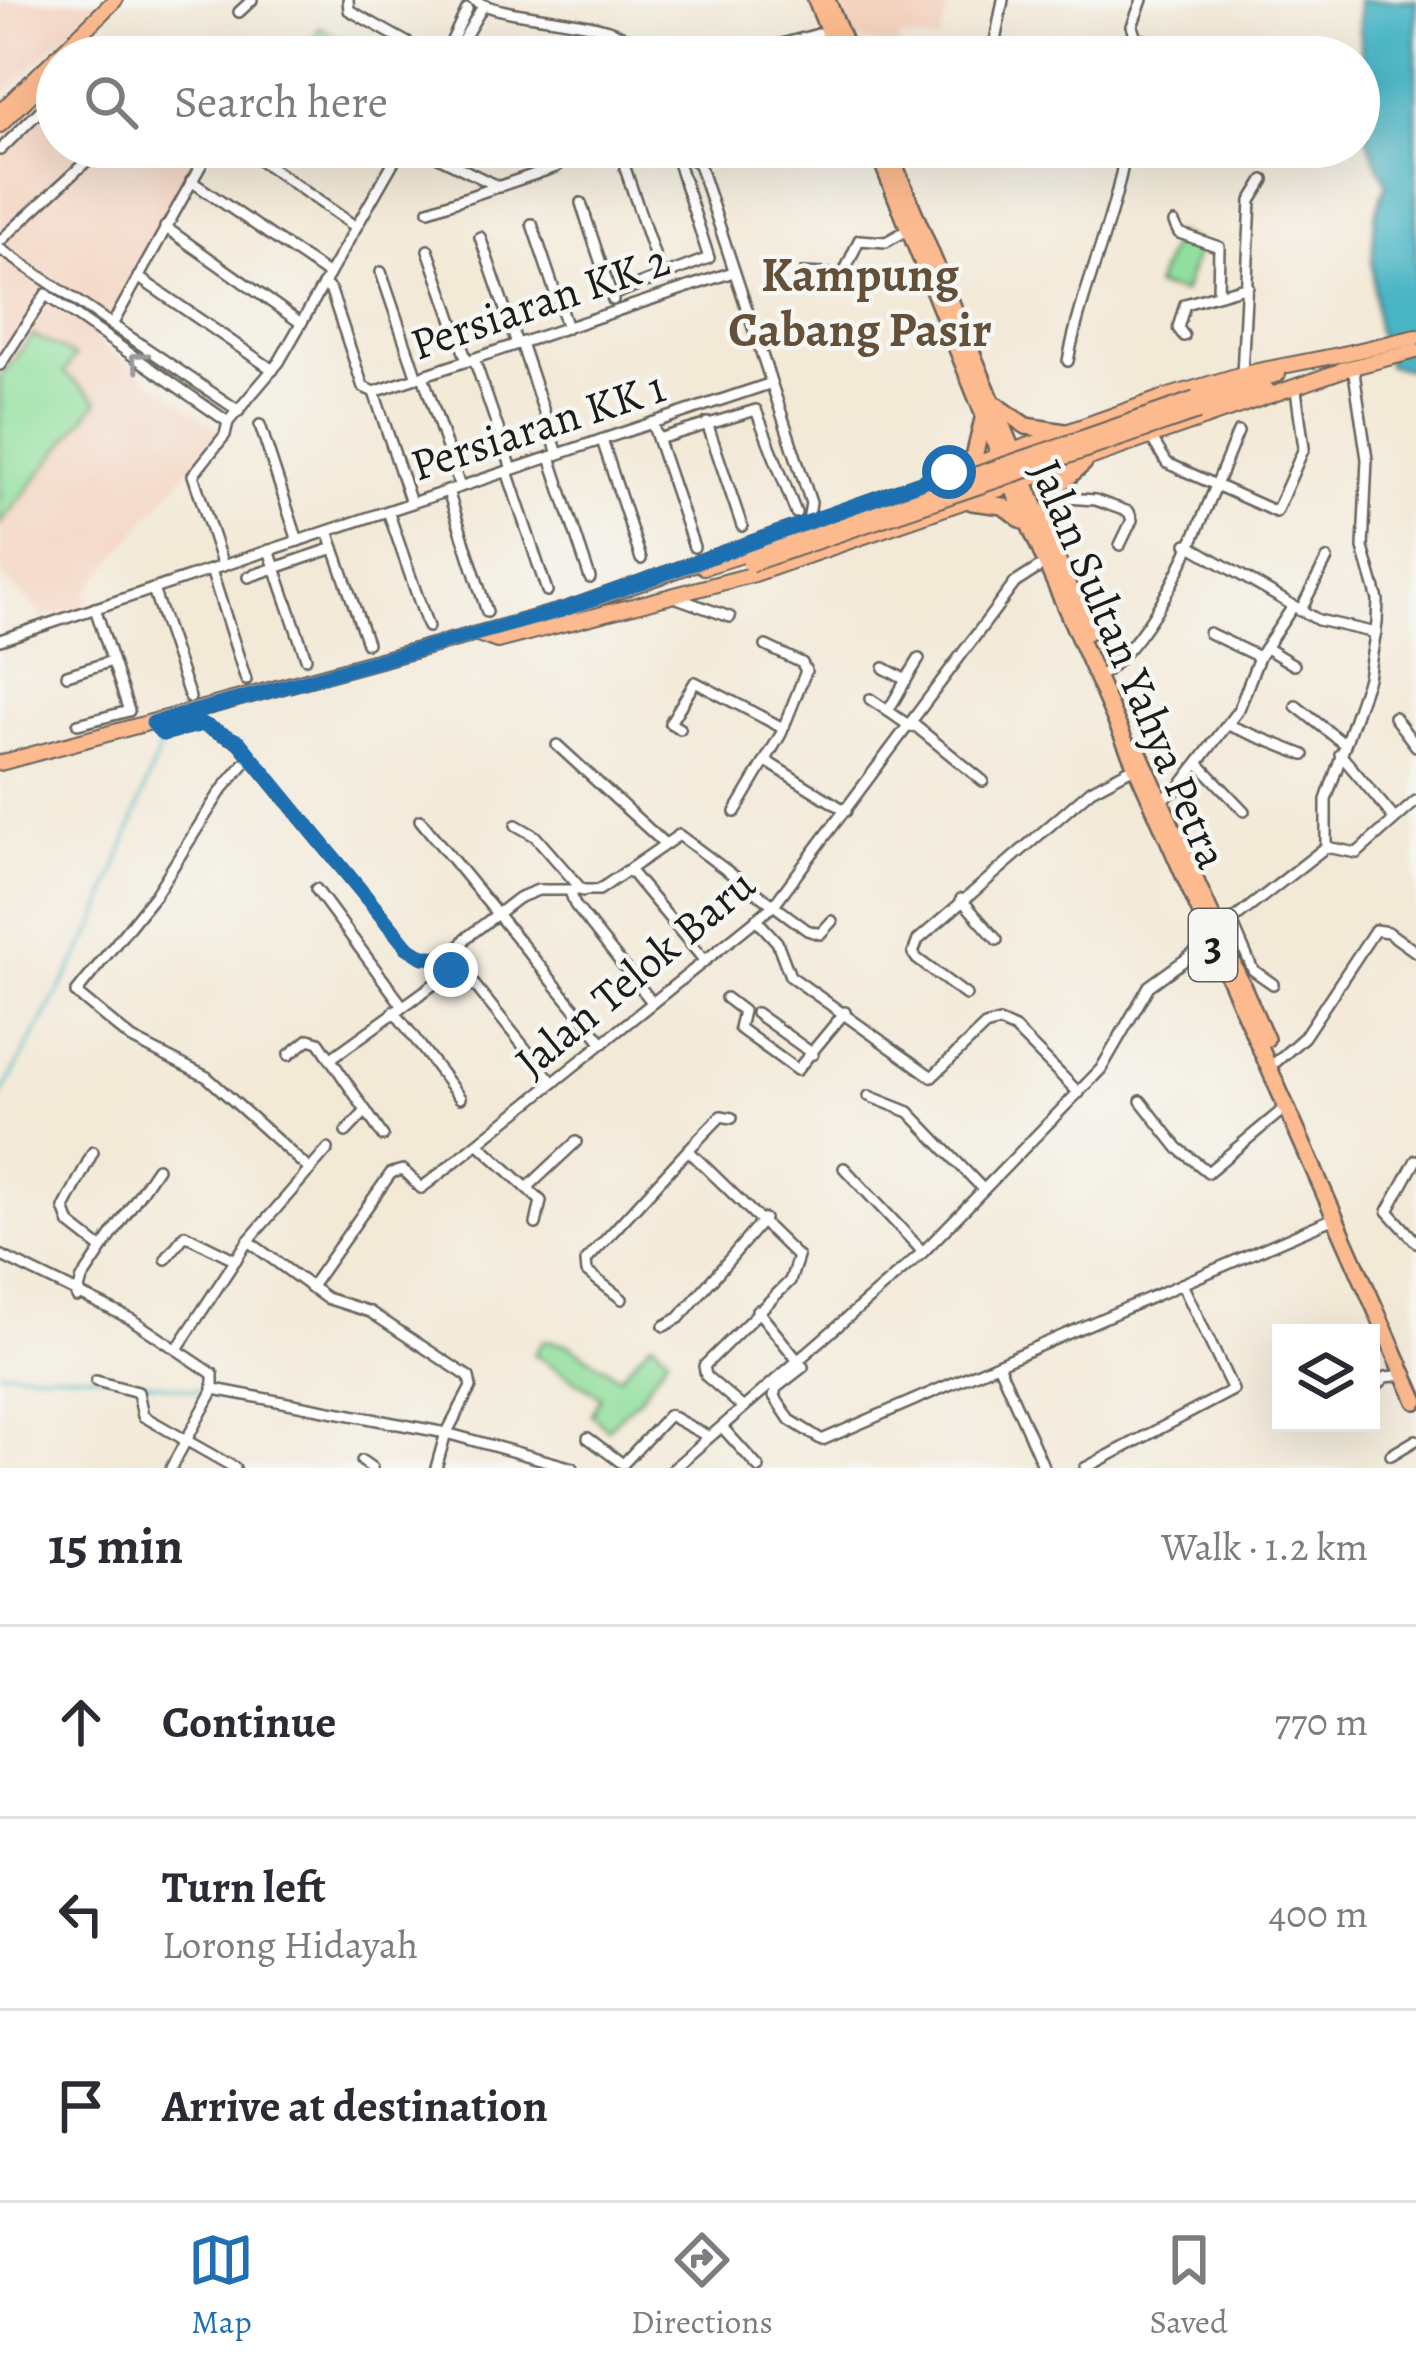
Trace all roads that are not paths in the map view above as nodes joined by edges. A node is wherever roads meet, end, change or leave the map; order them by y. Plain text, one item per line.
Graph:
1 (115, 0) edge
2 (128, 0) edge
3 (252, 0) edge
4 (348, 0) edge
5 (456, 0) edge
6 (816, 0) edge
7 (827, 0) edge
8 (1004, 0) edge
9 (1142, 0) edge
10 (475, 4) edge
11 (239, 12) dead end
12 (829, 32) junction
13 (78, 36) edge
14 (93, 36) edge
15 (395, 36) edge
16 (459, 36) edge
17 (624, 36) edge
18 (814, 36) edge
19 (831, 36) edge
20 (842, 36) edge
21 (996, 36) edge
22 (1135, 36) edge
23 (36, 77) edge
24 (36, 90) edge
25 (0, 112) edge
26 (36, 115) edge
27 (0, 125) edge
28 (0, 150) edge
29 (80, 168) edge
30 (199, 168) edge
31 (271, 168) edge
32 (390, 168) edge
33 (461, 168) edge
34 (553, 168) edge
35 (625, 168) dead end
36 (681, 168) edge
37 (700, 168) edge
38 (884, 168) edge
39 (895, 168) edge
40 (1123, 168) edge
41 (1264, 179) dead end
42 (191, 181) junction
43 (499, 187) junction
44 (706, 188) junction
45 (689, 193) junction
46 (581, 202) dead end
47 (429, 210) dead end
48 (1174, 223) dead end
49 (532, 224) dead end
50 (165, 227) junction
51 (356, 227) junction
52 (909, 229) junction
53 (481, 237) dead end
54 (0, 245) edge
55 (428, 250) dead end
56 (381, 272) dead end
57 (733, 272) junction
58 (804, 273) dead end
59 (138, 277) junction
60 (664, 277) junction
61 (326, 279) junction
62 (1248, 286) junction
63 (51, 291) junction
64 (672, 292) junction
65 (1218, 294) junction
66 (612, 295) junction
67 (617, 311) junction
68 (95, 314) junction
69 (301, 323) junction
70 (88, 324) junction
71 (112, 325) junction
72 (567, 328) junction
73 (1184, 336) dead end
74 (1416, 337) edge
75 (519, 344) junction
76 (1416, 350) edge
77 (471, 360) junction
78 (1068, 361) dead end
79 (1352, 361) junction
80 (0, 365) edge
81 (273, 370) junction
82 (1242, 374) junction
83 (420, 377) junction
84 (769, 384) junction
85 (1295, 390) junction
86 (371, 392) junction
87 (987, 405) junction
88 (239, 411) junction
89 (228, 422) junction
90 (652, 423) junction
91 (707, 423) junction
92 (260, 425) dead end
93 (1238, 432) dead end
94 (1058, 434) junction
95 (658, 439) junction
96 (1152, 439) junction
97 (602, 440) junction
98 (1006, 453) junction
99 (554, 455) junction
100 (1084, 463) junction
101 (969, 466) junction
102 (510, 470) junction
103 (949, 472) junction
104 (1060, 472) junction
105 (1216, 485) junction
106 (1019, 486) junction
107 (460, 487) junction
108 (448, 491) junction
109 (990, 496) junction
110 (1052, 497) junction
111 (972, 502) junction
112 (411, 503) junction
113 (811, 503) junction
114 (388, 511) junction
115 (829, 514) junction
116 (802, 517) junction
117 (742, 526) dead end
118 (328, 531) junction
119 (1039, 531) junction
120 (298, 541) junction
121 (1187, 544) junction
122 (1120, 545) dead end
123 (694, 547) dead end
124 (334, 548) junction
125 (269, 550) junction
126 (640, 559) dead end
127 (1328, 559) dead end
128 (1046, 562) junction
129 (223, 566) junction
130 (275, 568) junction
131 (211, 570) junction
132 (248, 577) dead end
133 (590, 578) dead end
134 (153, 589) junction
135 (547, 591) dead end
136 (674, 597) junction
137 (95, 608) junction
138 (1296, 609) junction
139 (487, 611) dead end
140 (565, 617) junction
141 (730, 617) dead end
142 (428, 627) dead end
143 (1209, 633) dead end
144 (1376, 633) junction
145 (0, 640) edge
146 (367, 643) dead end
147 (766, 646) dead end
148 (1263, 652) junction
149 (306, 658) dead end
150 (919, 659) dead end
151 (112, 662) junction
152 (1294, 665) dead end
153 (884, 668) dead end
154 (1104, 673) junction
155 (67, 675) dead end
156 (246, 680) dead end
157 (906, 680) junction
158 (190, 698) dead end
159 (870, 699) dead end
160 (1296, 706) dead end
161 (888, 711) junction
162 (1394, 717) dead end
163 (153, 723) junction
164 (78, 724) dead end
165 (1228, 725) junction
166 (912, 726) junction
167 (783, 728) junction
168 (680, 730) dead end
169 (557, 745) dead end
170 (1416, 746) edge
171 (1342, 749) junction
172 (1304, 755) dead end
173 (248, 759) junction
174 (766, 761) junction
175 (0, 763) edge
176 (1199, 764) junction
177 (1135, 767) junction
178 (982, 782) dead end
179 (1416, 801) edge
180 (846, 811) junction
181 (1162, 811) junction
182 (1244, 811) dead end
183 (735, 812) dead end
184 (1394, 818) junction
185 (420, 820) dead end
186 (516, 826) dead end
187 (664, 844) junction
188 (1326, 847) junction
189 (632, 872) junction
190 (316, 889) dead end
191 (576, 891) junction
192 (961, 899) junction
193 (773, 906) junction
194 (499, 914) junction
195 (756, 920) junction
196 (832, 921) dead end
197 (1220, 931) junction
198 (997, 940) dead end
199 (1416, 952) edge
200 (704, 960) junction
201 (455, 963) junction
202 (1273, 984) dead end
203 (966, 995) dead end
204 (726, 998) dead end
205 (652, 1002) junction
206 (398, 1008) junction
207 (845, 1012) junction
208 (756, 1013) dead end
209 (602, 1043) junction
210 (813, 1054) junction
211 (289, 1055) dead end
212 (330, 1059) junction
213 (1276, 1062) junction
214 (553, 1083) junction
215 (1079, 1093) junction
216 (869, 1096) dead end
217 (460, 1097) dead end
218 (1141, 1101) dead end
219 (1285, 1108) junction
220 (366, 1112) junction
221 (732, 1118) dead end
222 (346, 1132) dead end
223 (383, 1136) dead end
224 (576, 1142) dead end
225 (481, 1145) junction
226 (328, 1149) dead end
227 (688, 1150) junction
228 (93, 1152) dead end
229 (1416, 1160) edge
230 (157, 1168) dead end
231 (844, 1168) dead end
232 (310, 1169) junction
233 (529, 1186) junction
234 (982, 1189) junction
235 (1334, 1218) junction
236 (764, 1219) junction
237 (536, 1224) dead end
238 (248, 1241) junction
239 (1416, 1242) edge
240 (102, 1249) junction
241 (923, 1252) junction
242 (0, 1256) edge
243 (166, 1259) dead end
244 (236, 1260) junction
245 (1182, 1284) junction
246 (310, 1288) junction
247 (77, 1297) junction
248 (622, 1299) dead end
249 (758, 1310) junction
250 (664, 1326) dead end
251 (177, 1348) junction
252 (798, 1358) junction
253 (998, 1364) junction
254 (1410, 1377) edge
255 (96, 1381) dead end
256 (1380, 1383) edge
257 (214, 1389) junction
258 (1416, 1401) edge
259 (741, 1406) junction
260 (722, 1427) junction
261 (446, 1433) junction
262 (709, 1437) junction
263 (588, 1438) dead end
264 (186, 1440) junction
265 (1416, 1440) edge
266 (1391, 1455) dead end
267 (170, 1468) edge
268 (235, 1468) edge
269 (436, 1468) edge
270 (573, 1468) edge
271 (674, 1468) edge
272 (759, 1468) edge
273 (1044, 1468) edge
274 (1085, 1468) edge

1 - 13 main road
2 - 14 main road
3 - 11 street
4 - 15 street
5 - 10 street
6 - 12 highway
7 - 20 highway
8 - 21 street
9 - 22 street
10 - 16 street
10 - 17 street
12 - 18 street
12 - 19 highway
23 - 25 main road
24 - 27 main road
26 - 28 street
29 - 54 street
30 - 42 street
31 - 51 street
32 - 51 street
33 - 43 street
34 - 43 street
35 - 60 street
36 - 45 street
37 - 44 street
38 - 52 highway, Jalan Sultan Yahya Petra / 3
39 - 87 highway, Jalan Sultan Yahya Petra / 3
40 - 78 street
41 - 62 street
42 - 50 street
42 - 61 street
43 - 47 street
44 - 45 street
44 - 57 street
45 - 60 street
46 - 66 street
48 - 65 street
49 - 72 street
50 - 59 street
50 - 69 street
51 - 61 street
52 - 58 street
52 - 87 highway, Jalan Sultan Yahya Petra / 3
53 - 75 street
54 - 63 street
55 - 77 street
56 - 83 street
57 - 64 street, Persiaran KK 2
57 - 84 street
59 - 71 street
59 - 81 street
60 - 64 street
60 - 66 street
61 - 69 street
61 - 86 street
62 - 65 street
62 - 82 street
63 - 68 street
63 - 70 street
63 - 80 street
64 - 67 street, Persiaran KK 2
65 - 73 street
66 - 67 street
67 - 72 street, Persiaran KK 2
68 - 70 street
68 - 71 street
69 - 81 street
89 -> 70 street
71 - 88 street
72 - 75 street, Persiaran KK 2
74 - 79 main road
75 - 77 street, Persiaran KK 2
75 - 99 street
76 - 79 main road
77 - 83 street, Persiaran KK 2
77 - 102 street
79 - 82 main road
79 - 85 main road
79 - 140 main road, bridge
79 - 144 street
81 - 88 street
82 - 94 main road
83 - 86 street, Persiaran KK 2
83 - 107 street
84 - 90 street, Persiaran KK 1
84 - 113 street
85 - 96 main road
85 - 105 street
86 - 112 street
87 - 94 highway
87 - 98 highway, Jalan Sultan Yahya Petra / 3
87 - 103 highway
88 - 89 street
89 - 129 street
90 - 95 street
90 - 97 street, Persiaran KK 1
91 - 95 street
91 - 116 street
91 - 117 street
92 - 120 street
93 - 105 street
94 - 98 main road
94 - 104 main road
95 - 123 street
96 - 100 main road
96 - 105 street
97 - 99 street, Persiaran KK 1
97 - 126 street
98 - 101 main road
98 - 106 highway, Jalan Sultan Yahya Petra / 3
99 - 102 street, Persiaran KK 1
99 - 133 street
100 - 104 main road
100 - 110 highway
101 - 103 main road
101 - 109 main road
102 - 107 street, Persiaran KK 1
102 - 135 street
103 - 115 main road
104 - 106 main road
105 - 121 street
106 - 109 main road
106 - 119 highway, Jalan Sultan Yahya Petra / 3
107 - 108 street, Persiaran KK 1
108 - 112 street, Persiaran KK 1
108 - 139 street
109 - 111 main road
110 - 119 highway
110 - 122 street
111 - 119 highway
111 - 136 main road
112 - 114 street, Persiaran KK 1
113 - 115 street
113 - 116 street
114 - 118 street, Persiaran KK 1
114 - 142 street
115 - 116 main road
116 - 140 main road
118 - 120 street, Persiaran KK 1
118 - 124 street
119 - 128 highway, Jalan Sultan Yahya Petra / 3
119 - 154 highway, Jalan Sultan Yahya Petra / 3
120 - 125 street, Persiaran KK 1
121 - 138 street
121 - 154 street
124 - 130 street
124 - 146 street
125 - 129 street, Persiaran KK 1
125 - 130 street
127 - 138 street
128 - 166 street, Jalan Telok Baru
128 - 177 highway, Jalan Sultan Yahya Petra / 3
129 - 131 street, Persiaran KK 1
130 - 132 street
130 - 149 street
131 - 134 street, Persiaran KK 1
131 - 156 street
134 - 137 street, Persiaran KK 1
134 - 158 street
136 - 140 main road
136 - 141 street
137 - 145 street, Persiaran KK 1
137 - 151 street
138 - 144 street
138 - 148 street
140 - 163 main road
143 - 148 street
144 - 171 street
147 - 167 street
148 - 152 street
148 - 165 street
150 - 157 street
151 - 155 street
151 - 164 street
153 - 157 street
154 - 181 highway, Jalan Sultan Yahya Petra / 3
157 - 161 street
159 - 161 street
160 - 171 street
161 - 166 street
162 - 170 street
163 - 173 street
163 - 175 main road
165 - 172 street
165 - 176 street
166 - 178 street
166 - 180 street, Jalan Telok Baru
167 - 168 street
167 - 174 street
169 - 187 street
171 - 184 street
171 - 188 street
173 - 201 street
173 - 232 street
174 - 180 street
174 - 183 street
176 - 181 street
176 - 182 street
177 - 181 highway, Jalan Sultan Yahya Petra / 3
177 - 192 street
179 - 184 street
180 - 193 street, Jalan Telok Baru
181 - 197 highway, Jalan Sultan Yahya Petra / 3
184 - 188 street
185 - 194 street
186 - 191 street
187 - 189 street
187 - 193 street
188 - 197 street
189 - 191 street
189 - 200 street
190 - 206 street
191 - 194 street
191 - 205 street
192 - 198 street
192 - 203 street
193 - 195 street, Jalan Telok Baru
193 - 196 street
194 - 201 street
194 - 209 street
195 - 200 street, Jalan Telok Baru
195 - 207 street
197 - 202 street
197 - 213 highway, Jalan Sultan Yahya Petra / 3
197 - 215 street
197 - 219 highway, Jalan Sultan Yahya Petra / 3
199 - 213 street
200 - 205 street, Jalan Telok Baru
201 - 206 street
201 - 214 street
204 - 210 street
205 - 209 street, Jalan Telok Baru
206 - 212 street
206 - 217 street
207 - 210 street
207 - 215 street
208 - 210 street
209 - 214 street, Jalan Telok Baru
211 - 212 street
212 - 220 street
213 - 254 highway, Jalan Sultan Yahya Petra / 3
214 - 225 street, Jalan Telok Baru
215 - 234 street
216 - 234 street
218 - 219 street
219 - 235 highway, Jalan Sultan Yahya Petra / 3
220 - 222 street
220 - 223 street
221 - 227 street
224 - 233 street
225 - 233 street
225 - 246 street, Jalan Telok Baru
226 - 232 street
227 - 236 street
227 - 248 street
228 - 240 street
229 - 239 street
230 - 240 street
231 - 241 street
232 - 238 street
233 - 237 street
234 - 241 street
235 - 245 street
235 - 254 highway, Jalan Sultan Yahya Petra / 3
236 - 249 street
236 - 250 street
238 - 244 street
238 - 246 street
240 - 247 street
241 - 252 street
242 - 247 street
243 - 244 street
244 - 251 street
245 - 253 street
245 - 274 street
246 - 261 street
247 - 251 street
249 - 252 street
249 - 259 street
251 - 257 street
252 - 253 street
252 - 259 street
253 - 273 street
254 - 256 street
254 - 258 highway, Jalan Sultan Yahya Petra / 3
255 - 264 street
257 - 261 street
257 - 264 street
259 - 260 street
260 - 262 street
260 - 272 street
261 - 269 street
261 - 270 street
262 - 263 street
262 - 271 street
264 - 267 street
264 - 268 street
265 - 266 street

